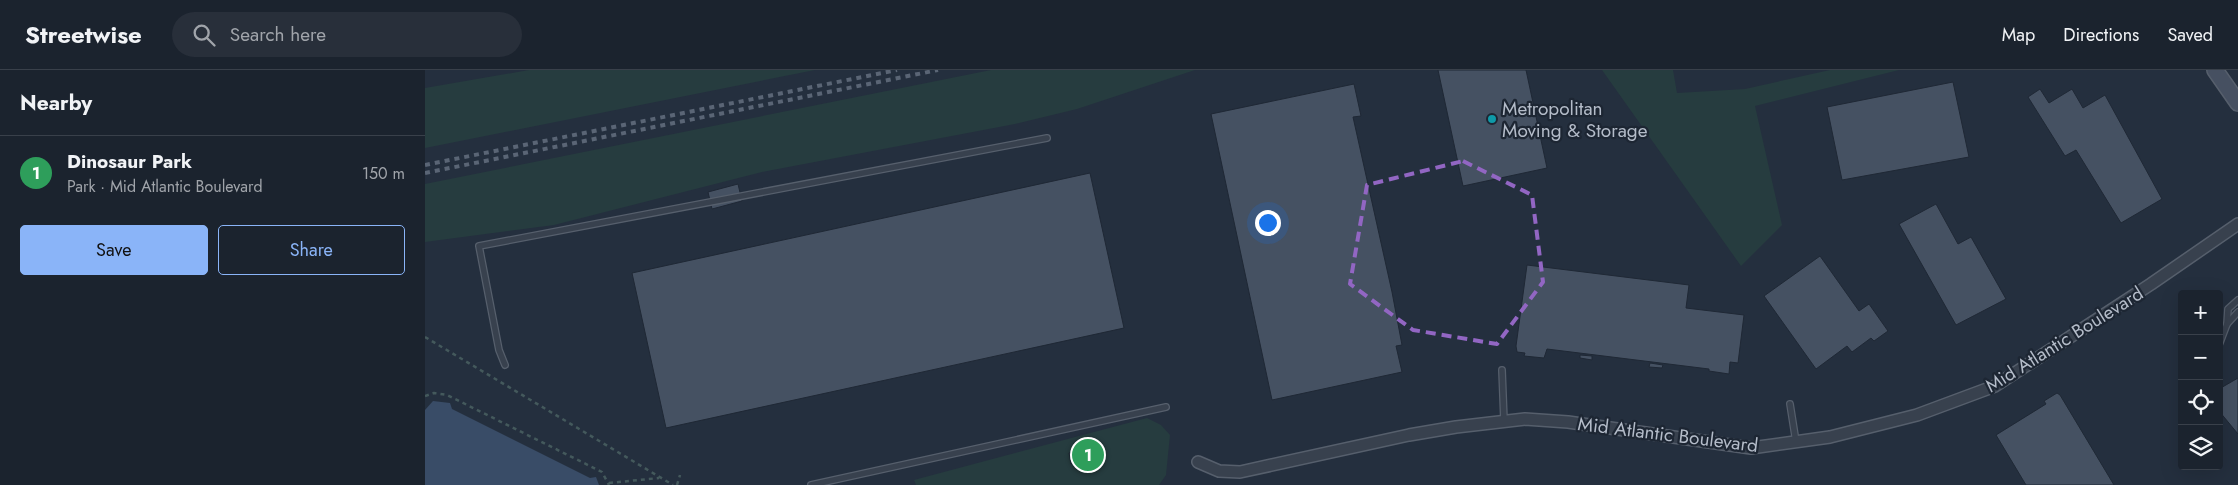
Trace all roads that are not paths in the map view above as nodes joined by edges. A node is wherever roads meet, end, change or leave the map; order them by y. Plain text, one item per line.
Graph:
1 (2215, 70) edge
2 (2238, 103) edge
3 (1047, 138) dead end
4 (2238, 224) edge
5 (2238, 300) edge
6 (2238, 312) edge
7 (2238, 319) edge
8 (2227, 324) junction
9 (2223, 335) edge
10 (505, 365) dead end
11 (1502, 370) dead end
12 (1790, 404) dead end
13 (1166, 407) dead end
14 (1504, 420) junction
15 (1796, 442) junction
16 (1197, 462) dead end
17 (811, 485) edge

1 - 2 street
3 - 10 lane
4 - 15 street, Mid Atlantic Boulevard
5 - 8 lane
6 - 8 lane
7 - 8 lane
8 - 9 lane
11 - 14 lane
12 - 15 lane
13 - 17 lane
14 - 15 street, Mid Atlantic Boulevard
14 - 16 street, Mid Atlantic Boulevard

